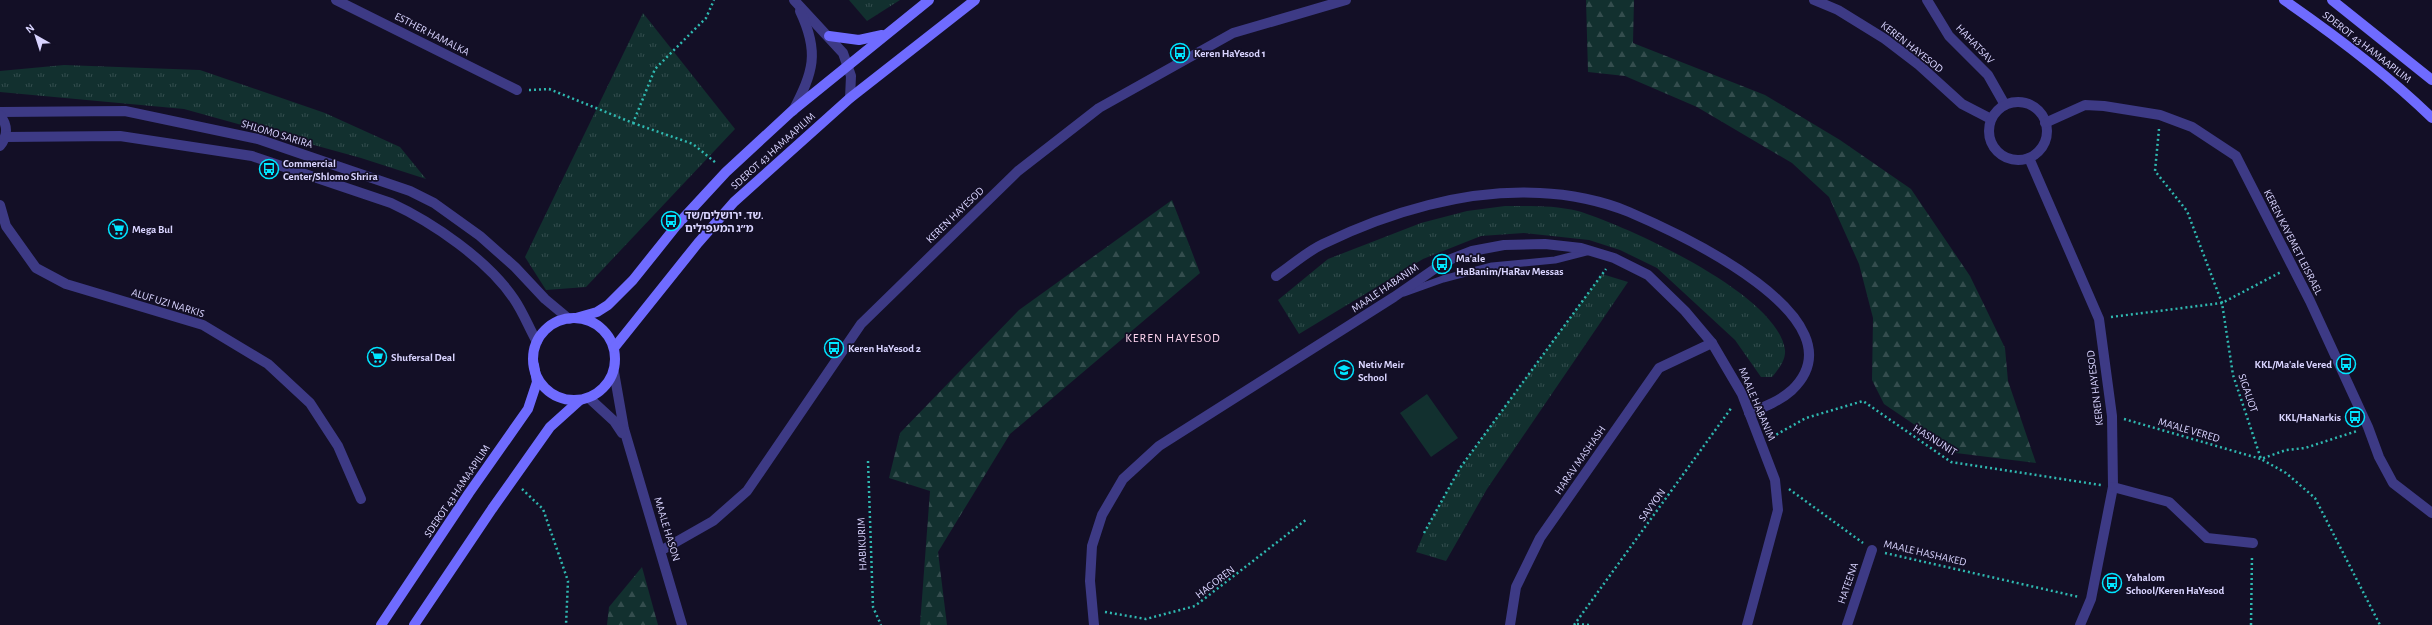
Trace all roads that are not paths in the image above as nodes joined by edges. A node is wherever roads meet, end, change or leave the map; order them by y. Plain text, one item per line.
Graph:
1 (336, 0) edge
2 (929, 0) edge
3 (975, 0) edge
4 (1346, 0) edge
5 (1814, 0) edge
6 (1927, 0) edge
7 (2284, 0) edge
8 (2332, 0) edge
9 (795, 2) edge
10 (884, 35) junction
11 (829, 36) junction
12 (849, 64) junction
13 (2432, 80) edge
14 (516, 90) road end
15 (850, 98) junction
16 (2005, 105) junction
17 (792, 112) junction
18 (0, 114) edge
19 (2432, 118) edge
20 (1991, 119) junction
21 (2045, 123) junction
22 (2, 142) edge
23 (2029, 158) junction
24 (0, 205) edge
25 (1590, 251) junction
26 (1276, 276) dead end
27 (1394, 297) junction
28 (573, 318) junction
29 (537, 342) junction
30 (1712, 343) junction
31 (614, 348) junction
32 (534, 365) junction
33 (614, 372) junction
34 (584, 399) junction
35 (1750, 413) junction
36 (627, 440) junction
37 (2113, 487) junction
38 (361, 499) dead end
39 (2432, 513) edge
40 (2253, 543) road end
41 (662, 550) junction
42 (1872, 550) road end
43 (382, 625) edge
44 (414, 625) edge
45 (682, 625) edge
46 (1094, 625) edge
47 (1510, 625) edge
48 (1747, 625) edge
49 (1847, 625) edge
50 (2080, 625) edge

1 - 14 street, ESTHER HAMALKA
2 - 10 main road, SDEROT 43 HAMAAPILIM
3 - 15 main road, SDEROT 43 HAMAAPILIM
4 - 41 street, KEREN HAYESOD
5 - 20 street, KEREN HAYESOD
6 - 16 street, HAHATSAV
7 - 19 main road, SDEROT 43 HAMAAPILIM
8 - 13 main road, SDEROT 43 HAMAAPILIM
9 - 11 street
9 - 17 street
10 - 11 main road
10 - 12 main road, SDEROT 43 HAMAAPILIM
11 - 12 street
12 - 15 street
12 - 17 main road, SDEROT 43 HAMAAPILIM
15 - 31 main road, SDEROT 43 HAMAAPILIM
16 - 20 street
16 - 21 street
17 - 28 main road, SDEROT 43 HAMAAPILIM
18 - 22 street
18 - 28 street, SHLOMO SARIRA
20 - 23 street
21 - 23 street
21 - 39 street, KEREN KAYEMET LEISRAEL
22 - 29 street
23 - 37 street, KEREN HAYESOD
24 - 38 street, ALUF UZI NARKIS
25 - 27 lane
25 - 27 street, MAALE HABANIM
25 - 30 street, MAALE HABANIM
26 - 35 street
27 - 46 street, MAALE HABANIM
28 - 29 main road
28 - 31 main road
29 - 32 main road
30 - 35 street, MAALE HABANIM
30 - 47 street, HARAV MASHASH
31 - 33 main road
32 - 34 main road
32 - 43 main road, SDEROT 43 HAMAAPILIM
33 - 34 main road
33 - 36 street, MAALE HASON
34 - 36 street, MAALE HASON
34 - 44 main road
35 - 48 street, MAALE HABANIM
36 - 41 street, MAALE HASON
37 - 40 street
37 - 50 street, KEREN HAYESOD
41 - 45 street, MAALE HASON
42 - 49 street, HATEENA

